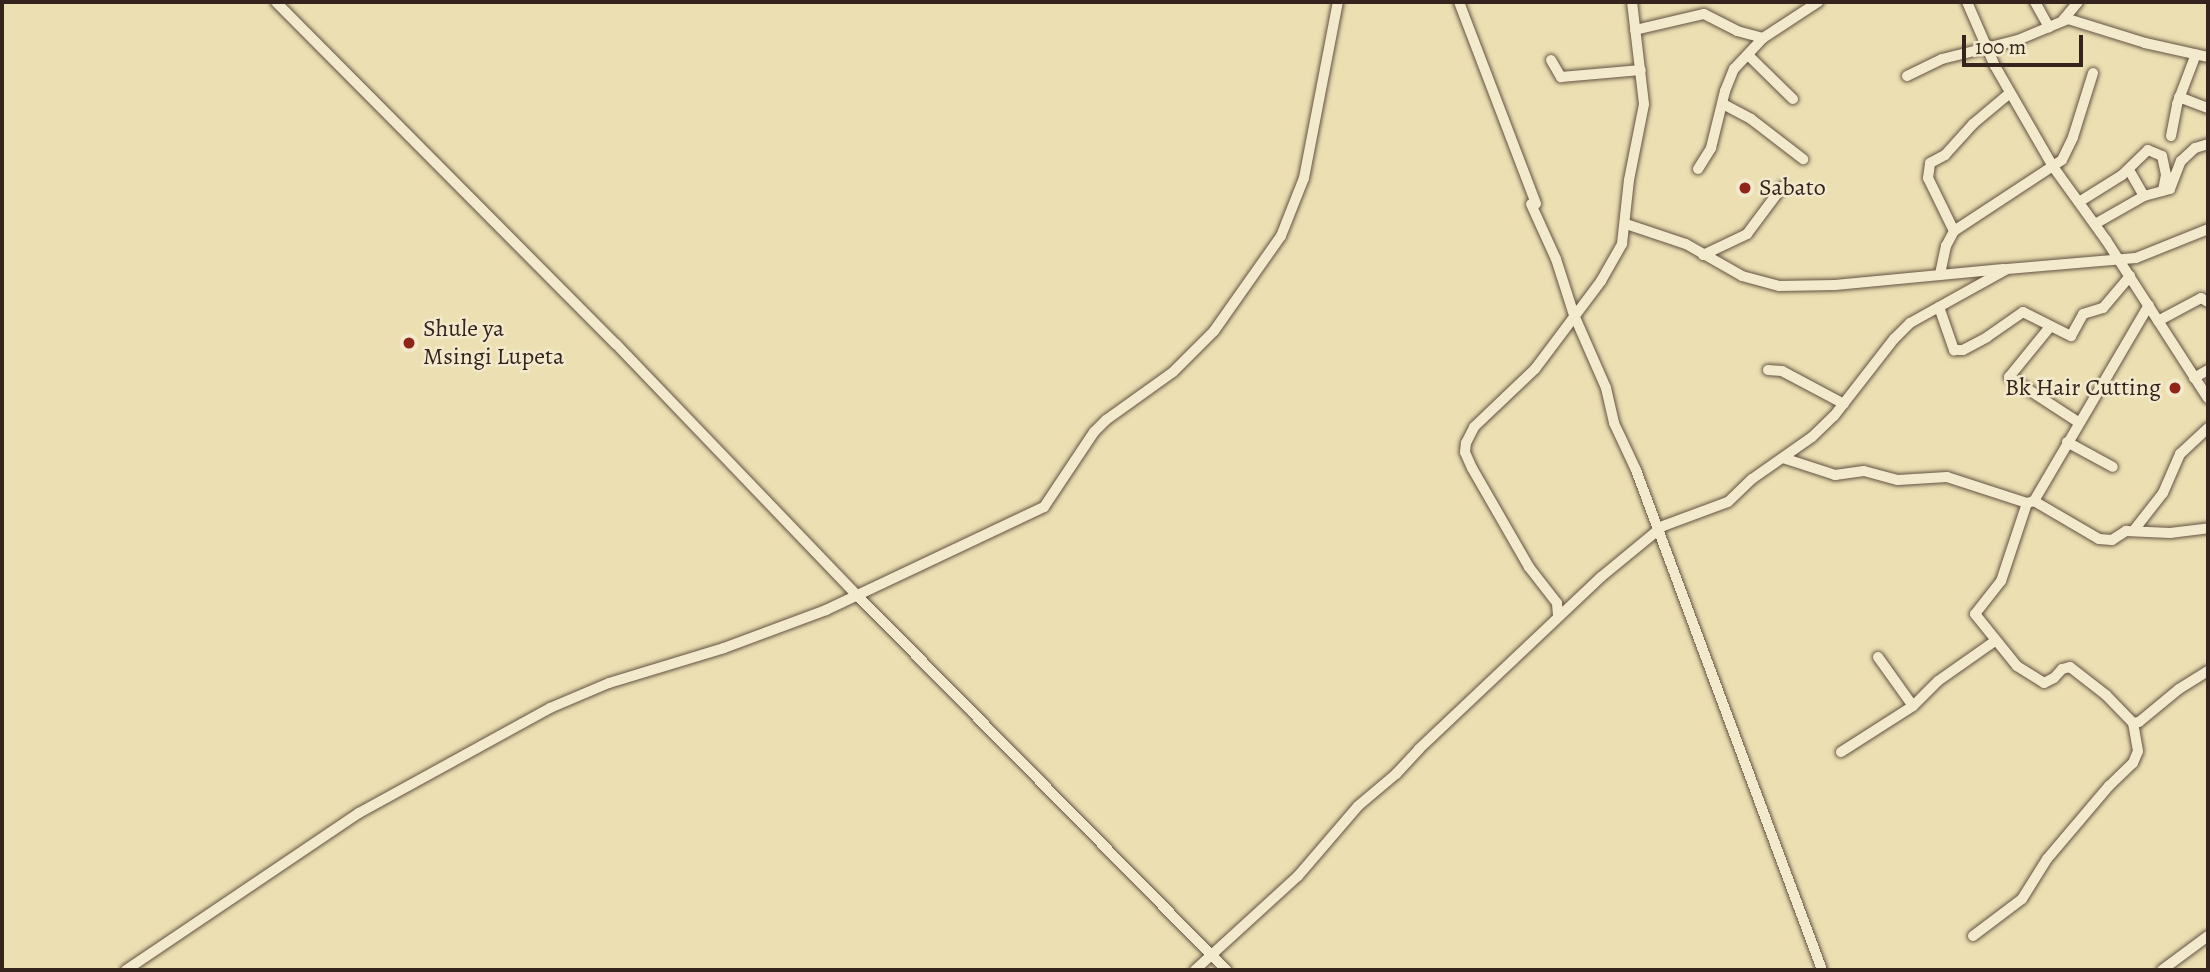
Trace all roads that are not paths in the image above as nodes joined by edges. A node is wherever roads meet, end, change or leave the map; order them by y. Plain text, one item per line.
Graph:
1 (276, 2) edge
2 (1338, 2) edge
3 (1459, 2) edge
4 (1632, 2) edge
5 (1818, 2) edge
6 (1967, 2) edge
7 (2035, 2) edge
8 (2078, 2) edge
9 (2063, 20) junction
10 (2049, 27) junction
11 (1635, 30) junction
12 (1763, 38) junction
13 (1985, 46) junction
14 (2196, 54) junction
15 (1748, 55) junction
16 (2208, 57) edge
17 (1551, 60) dead end
18 (1641, 71) junction
19 (2093, 73) dead end
20 (1907, 76) dead end
21 (2010, 93) junction
22 (2179, 97) junction
23 (1793, 99) dead end
24 (1723, 104) junction
25 (2208, 108) edge
26 (2171, 136) dead end
27 (2208, 144) edge
28 (1803, 159) dead end
29 (2054, 168) junction
30 (1698, 169) dead end
31 (2129, 170) junction
32 (1782, 187) dead end
33 (2163, 191) junction
34 (2144, 196) junction
35 (2079, 202) junction
36 (1626, 224) junction
37 (2095, 224) junction
38 (2208, 229) edge
39 (1954, 231) junction
40 (1703, 255) junction
41 (2119, 261) junction
42 (2007, 269) junction
43 (1940, 274) junction
44 (2130, 276) junction
45 (2208, 302) edge
46 (2148, 305) junction
47 (1939, 307) junction
48 (1574, 316) junction
49 (2158, 321) junction
50 (2049, 328) junction
51 (1768, 370) dead end
52 (2208, 370) edge
53 (2194, 378) junction
54 (2208, 398) edge
55 (1844, 404) junction
56 (2078, 422) junction
57 (2208, 428) edge
58 (2067, 442) junction
59 (1783, 458) junction
60 (2113, 467) dead end
61 (2031, 502) junction
62 (2208, 528) edge
63 (1658, 530) junction
64 (2134, 530) junction
65 (858, 596) junction
66 (1558, 615) junction
67 (1995, 641) junction
68 (1878, 657) dead end
69 (2208, 671) edge
70 (1913, 706) junction
71 (2133, 723) junction
72 (1841, 752) dead end
73 (1972, 936) dead end
74 (2208, 936) edge
75 (1213, 956) junction
76 (126, 970) edge
77 (1195, 970) edge
78 (1226, 970) edge
79 (1822, 970) edge
80 (2162, 970) edge

1 - 65 street
2 - 65 street
3 - 48 street
4 - 11 street
5 - 12 street
6 - 13 street
7 - 10 street
8 - 9 street
9 - 10 street
9 - 14 street
10 - 13 street
11 - 12 street
11 - 18 street
12 - 15 street
13 - 20 street
13 - 21 street
14 - 16 street
14 - 22 street
15 - 23 street
15 - 24 street
17 - 18 street
18 - 36 street
19 - 29 street
21 - 29 street
21 - 39 street
22 - 25 street
22 - 26 street
24 - 28 street
24 - 30 street
27 - 33 street
29 - 35 street
29 - 39 street
31 - 33 street
31 - 34 street
31 - 35 street
32 - 40 street
33 - 34 street
34 - 37 street
35 - 37 street
36 - 40 street
36 - 48 street
37 - 41 street
38 - 41 street
39 - 43 street
40 - 43 street
41 - 42 street
41 - 44 street
42 - 43 street
42 - 47 street
44 - 46 street
44 - 50 street
45 - 49 street
46 - 49 street
46 - 56 street
47 - 50 street
47 - 55 street
48 - 63 street
48 - 66 street
49 - 53 street
50 - 56 street
51 - 55 street
52 - 53 street
53 - 54 street
55 - 59 street
56 - 58 street
57 - 64 street
58 - 60 street
58 - 61 street
59 - 61 street
59 - 63 street
61 - 64 street
61 - 67 street
62 - 64 street
63 - 66 street
63 - 79 street
65 - 75 street
65 - 76 street
66 - 75 street
67 - 70 street
67 - 71 street
68 - 70 street
69 - 71 street
70 - 72 street
71 - 73 street
74 - 80 street
75 - 77 street
75 - 78 street

